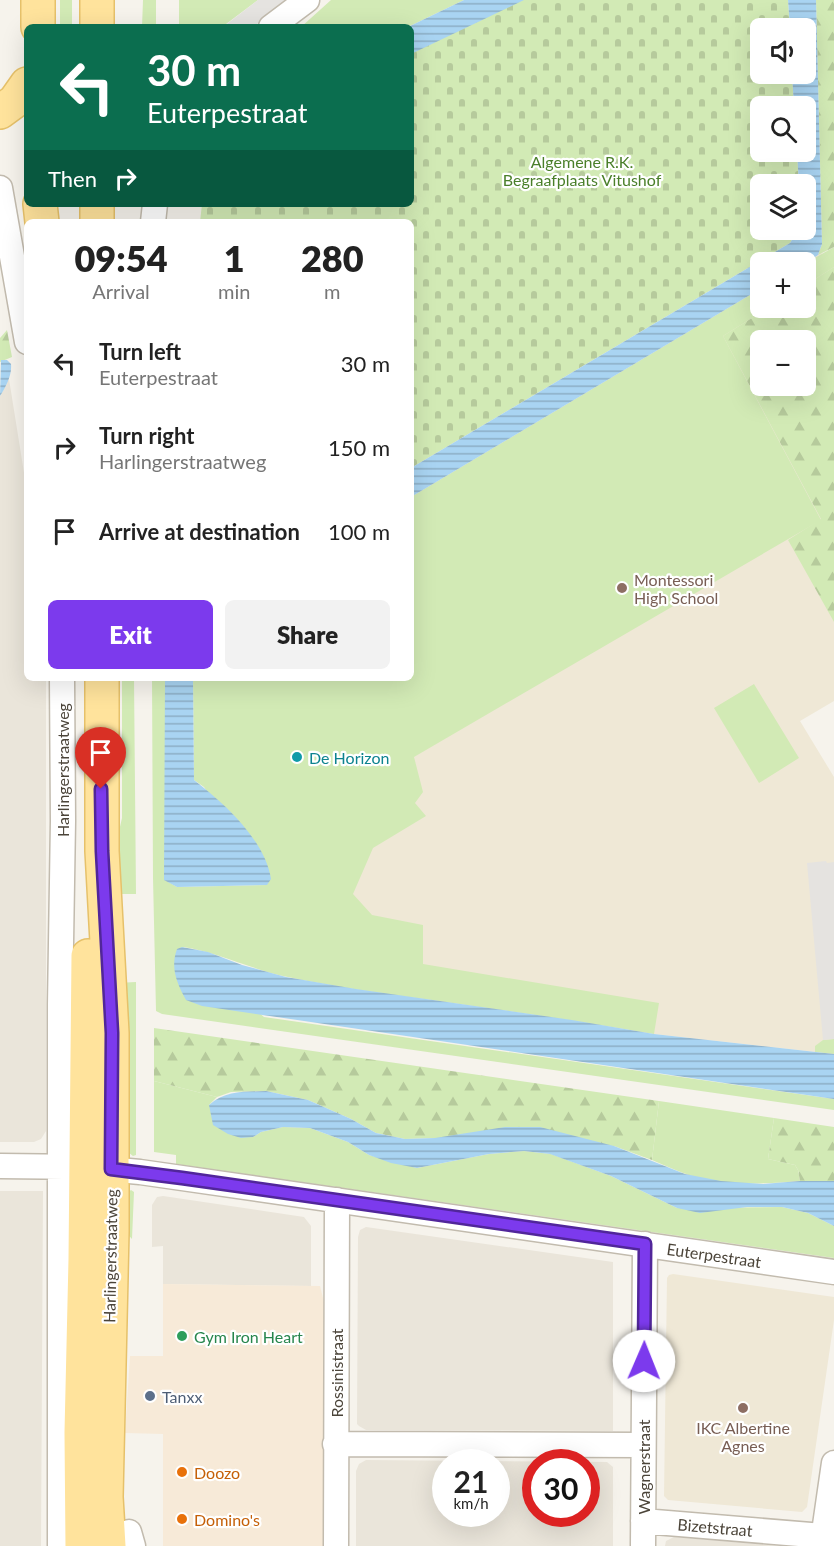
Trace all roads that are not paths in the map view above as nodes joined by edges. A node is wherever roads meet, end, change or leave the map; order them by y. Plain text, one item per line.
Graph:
1 (38, 0) edge
2 (97, 0) edge
3 (307, 0) edge
4 (38, 24) edge
5 (97, 24) edge
6 (275, 24) edge
7 (24, 88) edge
8 (0, 112) edge
9 (0, 188) edge
10 (24, 325) edge
11 (62, 681) edge
12 (89, 681) edge
13 (102, 681) edge
14 (0, 1166) edge
15 (85, 1168) junction
16 (337, 1200) junction
17 (645, 1244) junction
18 (834, 1272) edge
19 (335, 1444) junction
20 (643, 1445) junction
21 (834, 1463) edge
22 (643, 1521) junction
23 (124, 1541) edge
24 (823, 1541) edge
25 (60, 1546) edge
26 (82, 1546) edge
27 (336, 1546) edge
28 (643, 1546) edge

1 - 4 main road
2 - 5 main road
3 - 6 street
7 - 8 main road
9 - 10 street
11 - 15 street, Harlingerstraatweg
12 - 15 main road, Harlingerstraatweg
13 - 15 main road, Harlingerstraatweg
14 - 15 street, Euterpestraat
15 - 16 street, Euterpestraat
15 - 23 main road, Harlingerstraatweg
15 - 25 street, Harlingerstraatweg
15 - 26 main road, Harlingerstraatweg
16 - 17 street, Euterpestraat
16 - 19 street, Rossinistraat
17 - 18 street, Euterpestraat
17 - 20 street, Wagnerstraat
19 - 20 street
19 - 27 street, Rossinistraat
20 - 22 street, Wagnerstraat
21 - 24 street
22 - 24 street, Bizetstraat
22 - 28 street, Wagnerstraat

